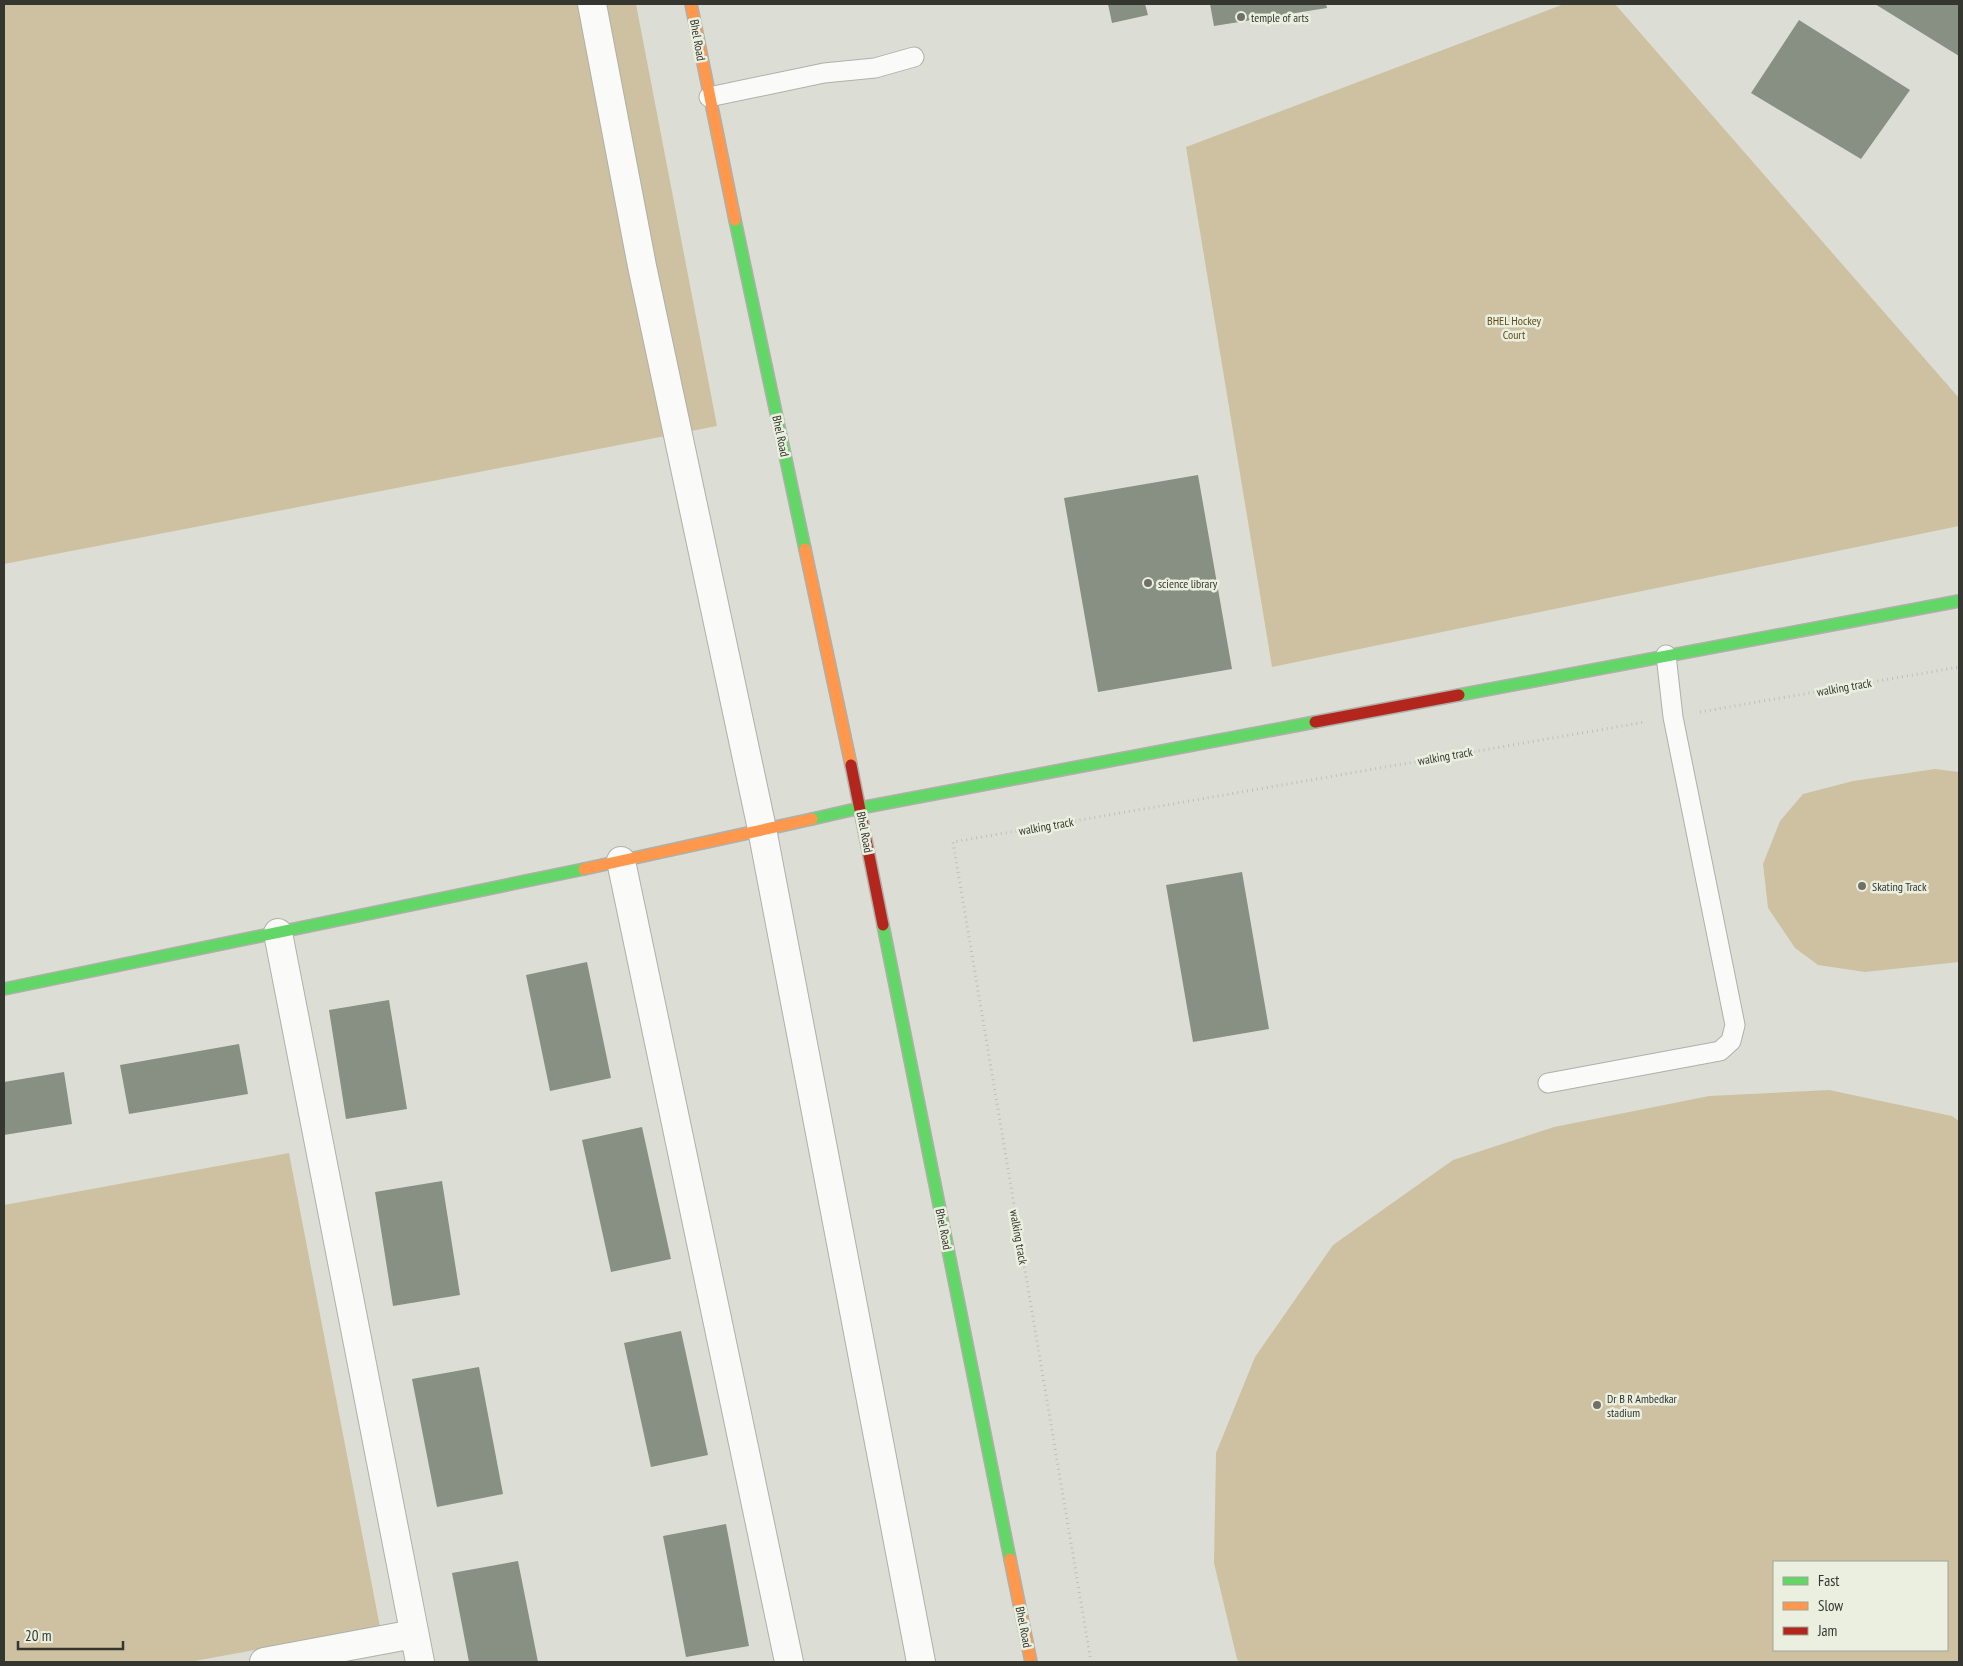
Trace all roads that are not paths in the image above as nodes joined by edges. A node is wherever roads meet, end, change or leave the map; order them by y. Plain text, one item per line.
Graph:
1 (592, 4) edge
2 (691, 4) edge
3 (914, 58) dead end
4 (708, 97) junction
5 (1959, 601) edge
6 (1666, 655) junction
7 (860, 808) junction
8 (762, 829) junction
9 (621, 861) junction
10 (278, 933) junction
11 (4, 989) edge
12 (1548, 1084) dead end
13 (414, 1634) junction
14 (264, 1662) edge
15 (420, 1662) edge
16 (789, 1662) edge
17 (921, 1662) edge
18 (1031, 1662) edge

1 - 8 street
2 - 4 street, Bhel Road
3 - 4 lane
4 - 7 street, Bhel Road
5 - 6 street
6 - 7 street
6 - 12 lane
7 - 8 street
7 - 18 street, Bhel Road
8 - 9 street
8 - 17 street
9 - 10 street
9 - 16 street
10 - 11 street
10 - 13 street
13 - 14 street
13 - 15 street

